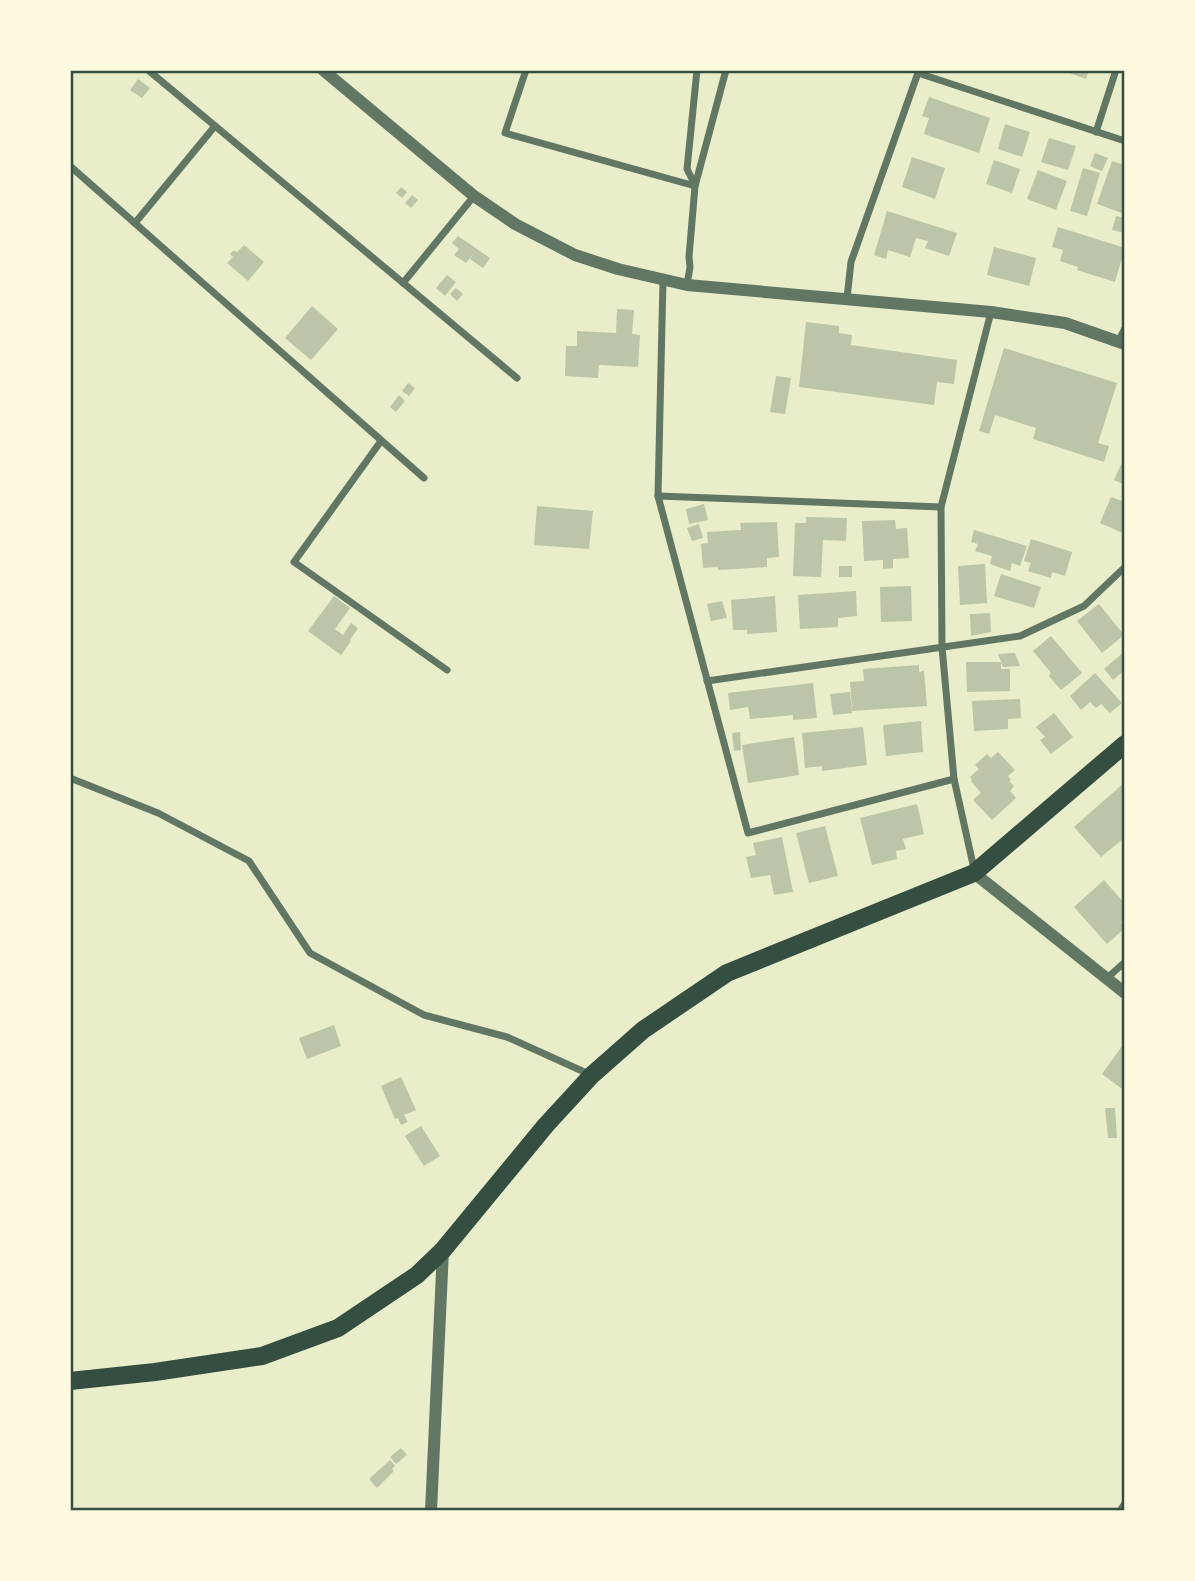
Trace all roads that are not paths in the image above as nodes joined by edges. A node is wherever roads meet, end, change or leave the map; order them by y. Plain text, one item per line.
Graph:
1 (148, 70) edge
2 (323, 70) edge
3 (526, 70) edge
4 (697, 70) edge
5 (726, 70) edge
6 (1116, 70) edge
7 (918, 72) edge
8 (215, 126) junction
9 (1096, 132) junction
10 (1125, 141) edge
11 (70, 166) edge
12 (695, 186) junction
13 (474, 196) junction
14 (135, 223) junction
15 (663, 280) junction
16 (402, 283) junction
17 (687, 285) junction
18 (847, 298) junction
19 (991, 312) junction
20 (1123, 338) edge
21 (517, 378) dead end
22 (381, 441) junction
23 (424, 478) dead end
24 (658, 496) junction
25 (941, 507) junction
26 (1125, 567) edge
27 (942, 647) junction
28 (447, 670) dead end
29 (708, 681) junction
30 (1125, 744) edge
31 (70, 778) edge
32 (954, 779) junction
33 (974, 873) junction
34 (1125, 962) edge
35 (1106, 979) junction
36 (1125, 993) edge
37 (592, 1075) junction
38 (443, 1250) junction
39 (70, 1381) edge
40 (1125, 1503) edge
41 (431, 1511) edge
42 (1120, 1511) edge

1 - 8 street
2 - 13 street
3 - 12 street
4 - 12 street
5 - 12 street
6 - 9 street
7 - 9 street
7 - 18 street
8 - 14 street
8 - 16 street
9 - 10 street
11 - 14 street
12 - 17 street
13 - 15 street
13 - 16 street
14 - 22 street
15 - 17 street
15 - 24 street
16 - 21 street
17 - 18 street
18 - 19 street
19 - 20 street
19 - 25 street
22 - 23 street
22 - 28 street
24 - 25 street
24 - 29 street
25 - 27 street
26 - 27 street
27 - 29 street
27 - 32 street
29 - 32 street
30 - 33 main road
31 - 37 street
32 - 33 street
33 - 35 street
33 - 37 main road
34 - 35 street
35 - 36 street
37 - 38 main road
38 - 39 main road
38 - 41 street
40 - 42 street

